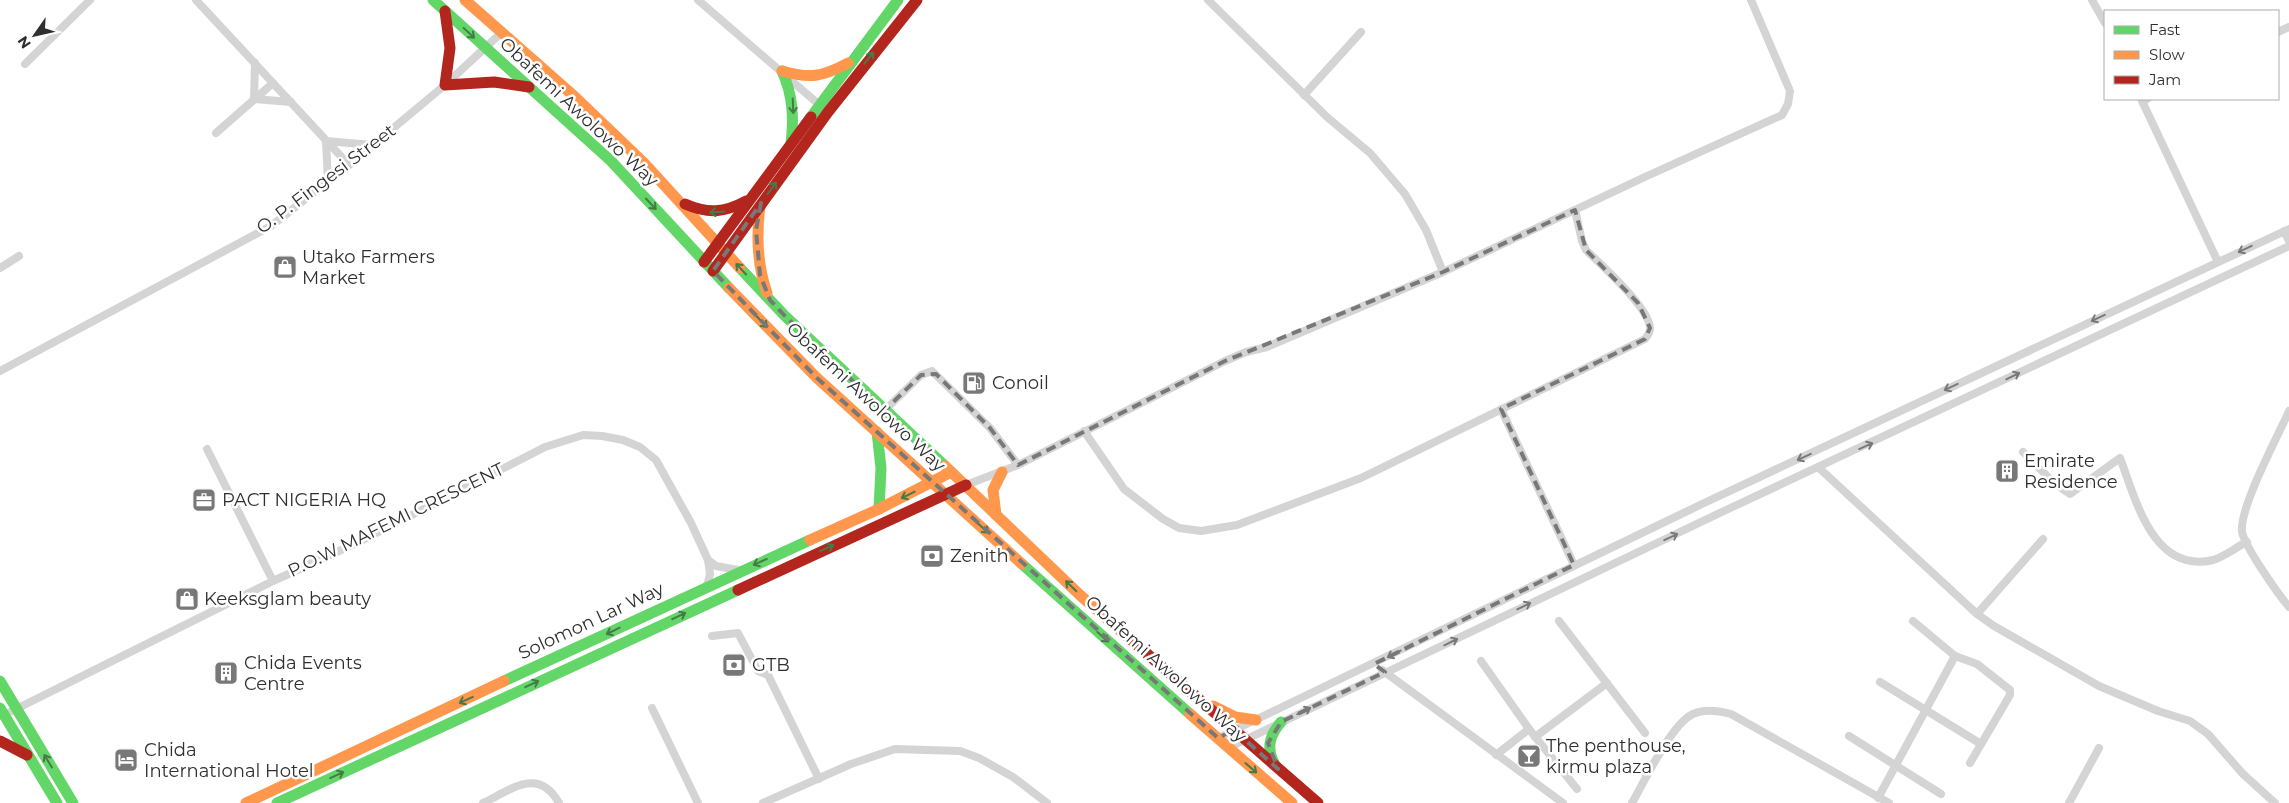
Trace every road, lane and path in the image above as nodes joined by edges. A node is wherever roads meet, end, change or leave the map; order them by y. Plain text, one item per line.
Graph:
1 (90, 0) edge
2 (196, 0) edge
3 (433, 0) edge
4 (465, 0) edge
5 (698, 0) edge
6 (898, 0) edge
7 (917, 0) edge
8 (1751, 0) edge
9 (2092, 0) edge
10 (1214, 1) edge
11 (445, 11) junction
12 (2104, 21) edge
13 (1361, 32) dead end
14 (501, 33) junction
15 (486, 49) junction
16 (852, 60) junction
17 (255, 63) junction
18 (25, 64) dead end
19 (782, 71) junction
20 (273, 82) junction
21 (445, 85) junction
22 (530, 88) junction
23 (1304, 94) junction
24 (254, 99) junction
25 (2143, 100) edge
26 (291, 102) junction
27 (824, 108) junction
28 (216, 132) dead end
29 (326, 141) junction
30 (791, 144) junction
31 (372, 146) junction
32 (349, 165) junction
33 (328, 182) junction
34 (756, 200) junction
35 (680, 202) junction
36 (1575, 210) junction
37 (2286, 230) edge
38 (2289, 240) edge
39 (718, 244) junction
40 (2289, 246) edge
41 (726, 253) junction
42 (19, 256) dead end
43 (704, 262) junction
44 (2218, 262) junction
45 (0, 268) edge
46 (713, 271) junction
47 (1443, 272) junction
48 (770, 300) junction
49 (0, 371) edge
50 (1501, 408) junction
51 (884, 411) junction
52 (2289, 411) edge
53 (1084, 431) junction
54 (877, 432) junction
55 (207, 449) dead end
56 (2023, 452) dead end
57 (1018, 465) junction
58 (1818, 467) junction
59 (951, 472) junction
60 (1002, 472) junction
61 (933, 483) junction
62 (966, 485) junction
63 (947, 495) junction
64 (879, 509) junction
65 (996, 514) junction
66 (2044, 539) dead end
67 (2247, 542) junction
68 (708, 560) junction
69 (1574, 565) junction
70 (740, 570) junction
71 (273, 581) junction
72 (707, 586) junction
73 (2289, 607) edge
74 (1977, 614) junction
75 (1913, 620) dead end
76 (1559, 621) dead end
77 (712, 636) dead end
78 (1955, 656) junction
79 (1481, 662) dead end
80 (1374, 664) junction
81 (1385, 672) junction
82 (0, 681) edge
83 (1880, 682) dead end
84 (1607, 683) junction
85 (1191, 693) junction
86 (652, 708) dead end
87 (16, 709) junction
88 (1925, 711) junction
89 (1, 713) edge
90 (1256, 720) junction
91 (1281, 722) junction
92 (1528, 729) junction
93 (1234, 730) junction
94 (1645, 733) dead end
95 (1849, 736) dead end
96 (1535, 737) junction
97 (1218, 738) junction
98 (1244, 740) junction
99 (0, 741) edge
100 (1981, 744) junction
101 (1228, 748) junction
102 (2099, 748) dead end
103 (1496, 755) junction
104 (29, 756) junction
105 (1970, 763) dead end
106 (1895, 766) junction
107 (1278, 769) junction
108 (819, 778) junction
109 (1577, 789) dead end
110 (1941, 794) dead end
111 (1878, 798) junction
112 (57, 803) edge
113 (73, 803) edge
114 (246, 803) edge
115 (277, 803) edge
116 (483, 803) edge
117 (559, 803) edge
118 (698, 803) edge
119 (763, 803) edge
120 (1046, 803) edge
121 (1292, 803) edge
122 (1318, 803) edge
123 (1563, 803) edge
124 (1632, 803) edge
125 (1888, 803) edge
126 (2069, 803) edge
127 (2275, 803) edge

1 - 18 street
2 - 17 street
3 - 11 main road, Obafemi Awolowo Way
4 - 14 main road, Obafemi Awolowo Way
5 - 19 street
6 - 16 main road
27 -> 7 main road
8 - 36 street
9 - 12 street
10 - 23 street
11 -> 15 main road, Obafemi Awolowo Way
11 - 21 main road
13 - 23 street
14 - 15 street, O. P. Fingesi Street
14 - 35 main road, Obafemi Awolowo Way
15 - 21 street, O. P. Fingesi Street
15 - 22 main road, Obafemi Awolowo Way
16 - 19 main road
16 - 27 main road
17 - 20 street
17 - 24 street
19 - 27 street
19 -> 30 main road
20 - 24 street
20 - 26 street
21 - 22 main road
21 - 31 street, O. P. Fingesi Street
22 -> 43 main road, Obafemi Awolowo Way
23 - 47 street
24 - 26 street
24 - 28 street
25 - 44 street
26 - 29 street
27 - 30 main road
34 -> 27 main road
29 - 31 street
29 - 32 street
29 - 33 street
30 - 34 main road
31 - 32 street, O. P. Fingesi Street
32 - 33 street, O. P. Fingesi Street
33 - 49 street, O. P. Fingesi Street
34 -> 35 main road
34 - 39 main road
34 - 41 main road
34 - 48 main road
35 - 39 main road, Obafemi Awolowo Way
36 - 47 street
36 - 50 street
37 - 38 street
37 -> 44 street
39 - 41 main road, Obafemi Awolowo Way
39 - 43 main road
58 -> 40 street
41 - 46 main road
48 -> 41 main road, Obafemi Awolowo Way
42 - 45 street
43 - 46 main road, Obafemi Awolowo Way
44 -> 69 street
46 -> 54 main road, Obafemi Awolowo Way
47 - 53 street
48 - 51 main road, Obafemi Awolowo Way
50 - 53 street
50 - 69 street
51 - 57 street
51 - 59 main road, Obafemi Awolowo Way
52 - 67 street
53 - 57 street
54 - 61 main road, Obafemi Awolowo Way
54 - 64 main road
55 - 71 street
56 - 67 street
57 - 60 street
58 - 74 street
81 -> 58 street
59 - 61 main road, Solomon Lar Way
59 - 62 main road, Obafemi Awolowo Way
60 - 62 street
60 - 65 main road
61 - 63 main road, Obafemi Awolowo Way
61 -> 64 main road, Solomon Lar Way
62 - 63 main road, Solomon Lar Way
62 - 65 main road, Obafemi Awolowo Way
63 -> 97 main road, Obafemi Awolowo Way
115 -> 63 main road, Solomon Lar Way
64 -> 70 main road, Solomon Lar Way
85 -> 65 main road, Obafemi Awolowo Way
66 - 74 street
67 - 73 street
68 - 70 street
68 - 71 street, P.O.W MAFEMI CRESCENT
68 - 72 street, P.O.W MAFEMI CRESCENT
69 -> 80 street
70 - 72 main road, Solomon Lar Way
71 - 87 street, P.O.W MAFEMI CRESCENT
72 -> 114 main road, Solomon Lar Way
74 - 127 street
75 - 78 street
76 - 84 street
77 - 108 street
78 - 88 street
78 - 100 street
79 - 92 street
80 - 81 street
80 - 90 street
91 -> 81 street
81 - 103 street
82 - 87 main road
83 - 88 street
84 - 94 street
84 - 96 street
85 - 90 main road
85 - 93 main road, Obafemi Awolowo Way
86 - 118 street
87 - 89 street, P.O.W MAFEMI CRESCENT
113 -> 87 main road
88 - 100 street
88 - 106 street
89 - 104 main road
90 - 93 street
91 - 98 street
91 - 107 main road
92 - 96 street
92 - 103 street
93 - 97 street
93 - 98 main road, Obafemi Awolowo Way
95 - 106 street
96 - 109 street
97 - 101 main road, Obafemi Awolowo Way
98 - 101 street
98 - 107 main road, Obafemi Awolowo Way
99 - 104 main road
100 - 105 street
101 -> 121 main road, Obafemi Awolowo Way
102 - 126 street
103 - 123 street
104 - 112 main road
106 - 110 street
106 - 111 street
107 - 122 main road, Obafemi Awolowo Way
108 - 119 street
108 - 120 street
111 - 124 street
111 - 125 street
116 - 117 street

